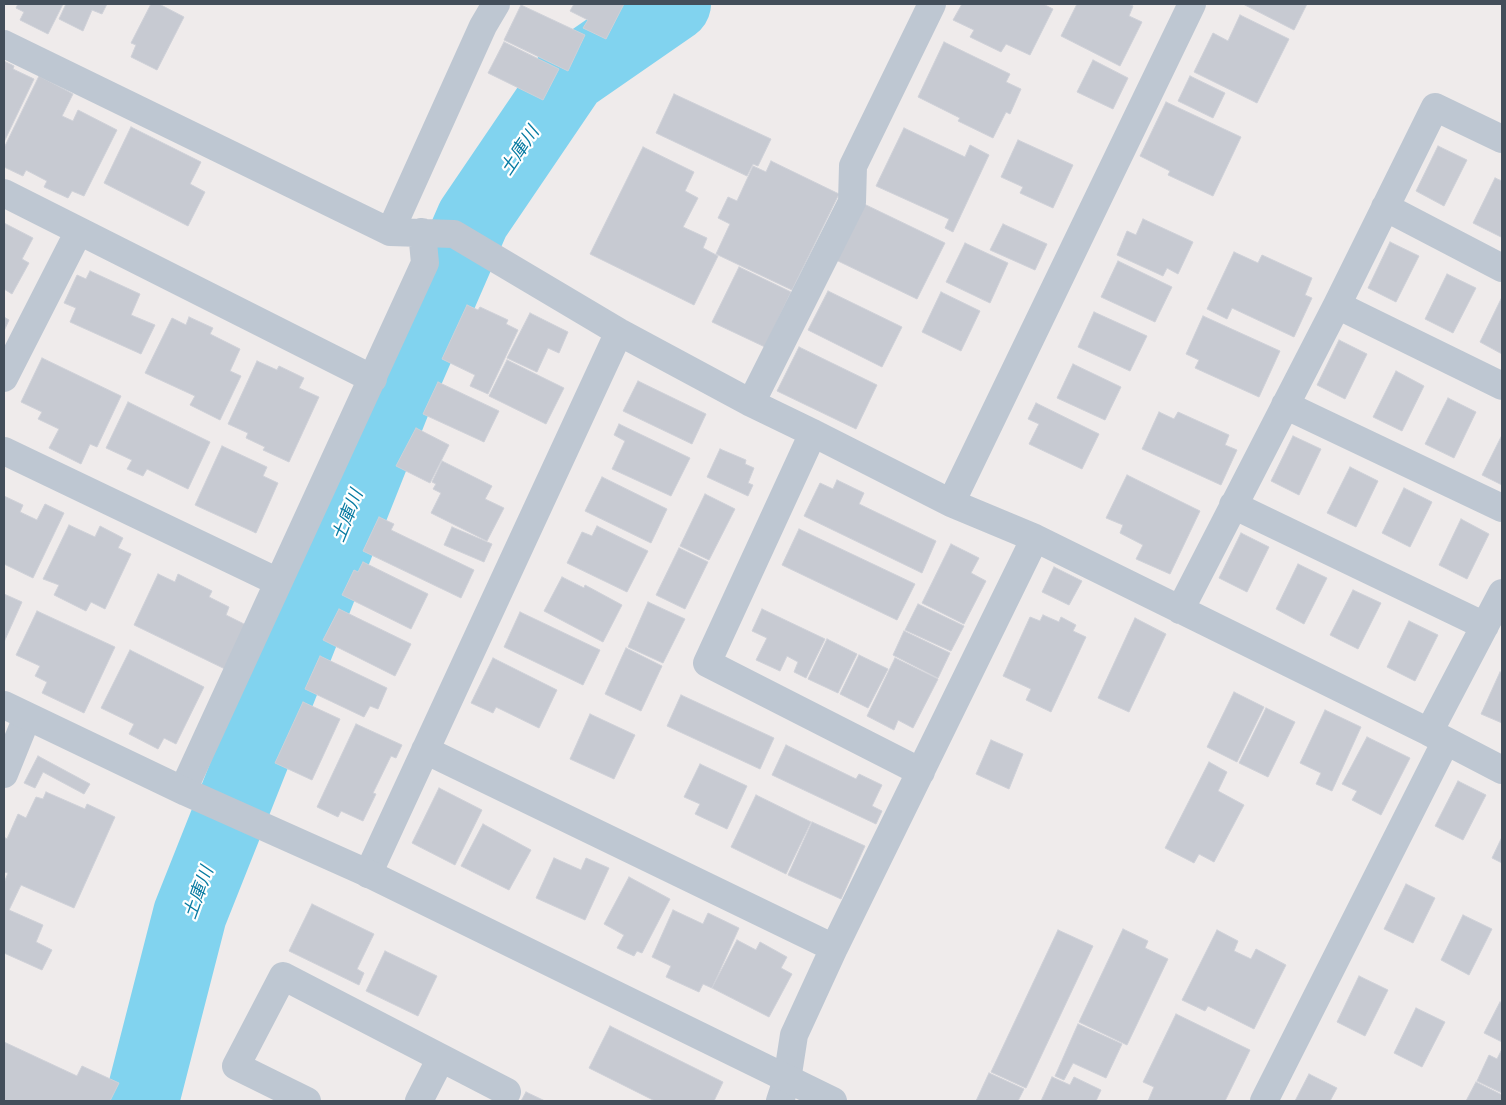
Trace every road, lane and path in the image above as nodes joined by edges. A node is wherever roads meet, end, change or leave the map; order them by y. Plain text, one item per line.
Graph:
1 (496, 4) edge
2 (932, 4) edge
3 (1192, 4) edge
4 (4, 44) edge
5 (1502, 139) edge
6 (4, 193) edge
7 (1385, 207) junction
8 (79, 231) junction
9 (390, 232) junction
10 (422, 232) junction
11 (1502, 268) edge
12 (1336, 305) junction
13 (619, 332) junction
14 (4, 378) edge
15 (372, 379) junction
16 (1502, 386) edge
17 (751, 403) junction
18 (1285, 405) junction
19 (813, 433) junction
20 (4, 451) edge
21 (950, 503) junction
22 (1233, 506) junction
23 (1502, 508) edge
24 (1035, 538) junction
25 (278, 582) junction
26 (1502, 593) edge
27 (1180, 610) junction
28 (1485, 626) junction
29 (15, 711) edge
30 (1437, 736) junction
31 (425, 750) junction
32 (1502, 770) edge
33 (921, 772) junction
34 (4, 774) edge
35 (185, 791) junction
36 (366, 873) junction
37 (834, 948) junction
38 (441, 1058) junction
39 (784, 1090) edge
40 (507, 1092) dead end
41 (307, 1101) edge
42 (419, 1101) edge
43 (833, 1101) edge
44 (1264, 1101) edge

1 - 9 street
2 - 17 street
3 - 21 street
4 - 9 street
5 - 7 street
6 - 8 street
7 - 11 street
7 - 12 street
8 - 14 street
8 - 15 street
9 - 10 street
10 - 13 street
10 - 15 street
12 - 16 street
12 - 18 street
13 - 17 street
13 - 31 street
15 - 25 street
17 - 19 street
18 - 22 street
18 - 23 street
19 - 21 street
19 - 33 street
20 - 25 street
21 - 24 street
22 - 27 street
22 - 28 street
24 - 27 street
24 - 33 street
25 - 35 street
26 - 28 street
27 - 30 street
28 - 30 street
29 - 34 street
29 - 35 street
30 - 32 street
30 - 44 street
31 - 36 street
31 - 37 street
33 - 37 street
35 - 36 street
36 - 39 street
37 - 39 street
38 - 40 street
38 - 41 street
38 - 42 street
39 - 43 street

